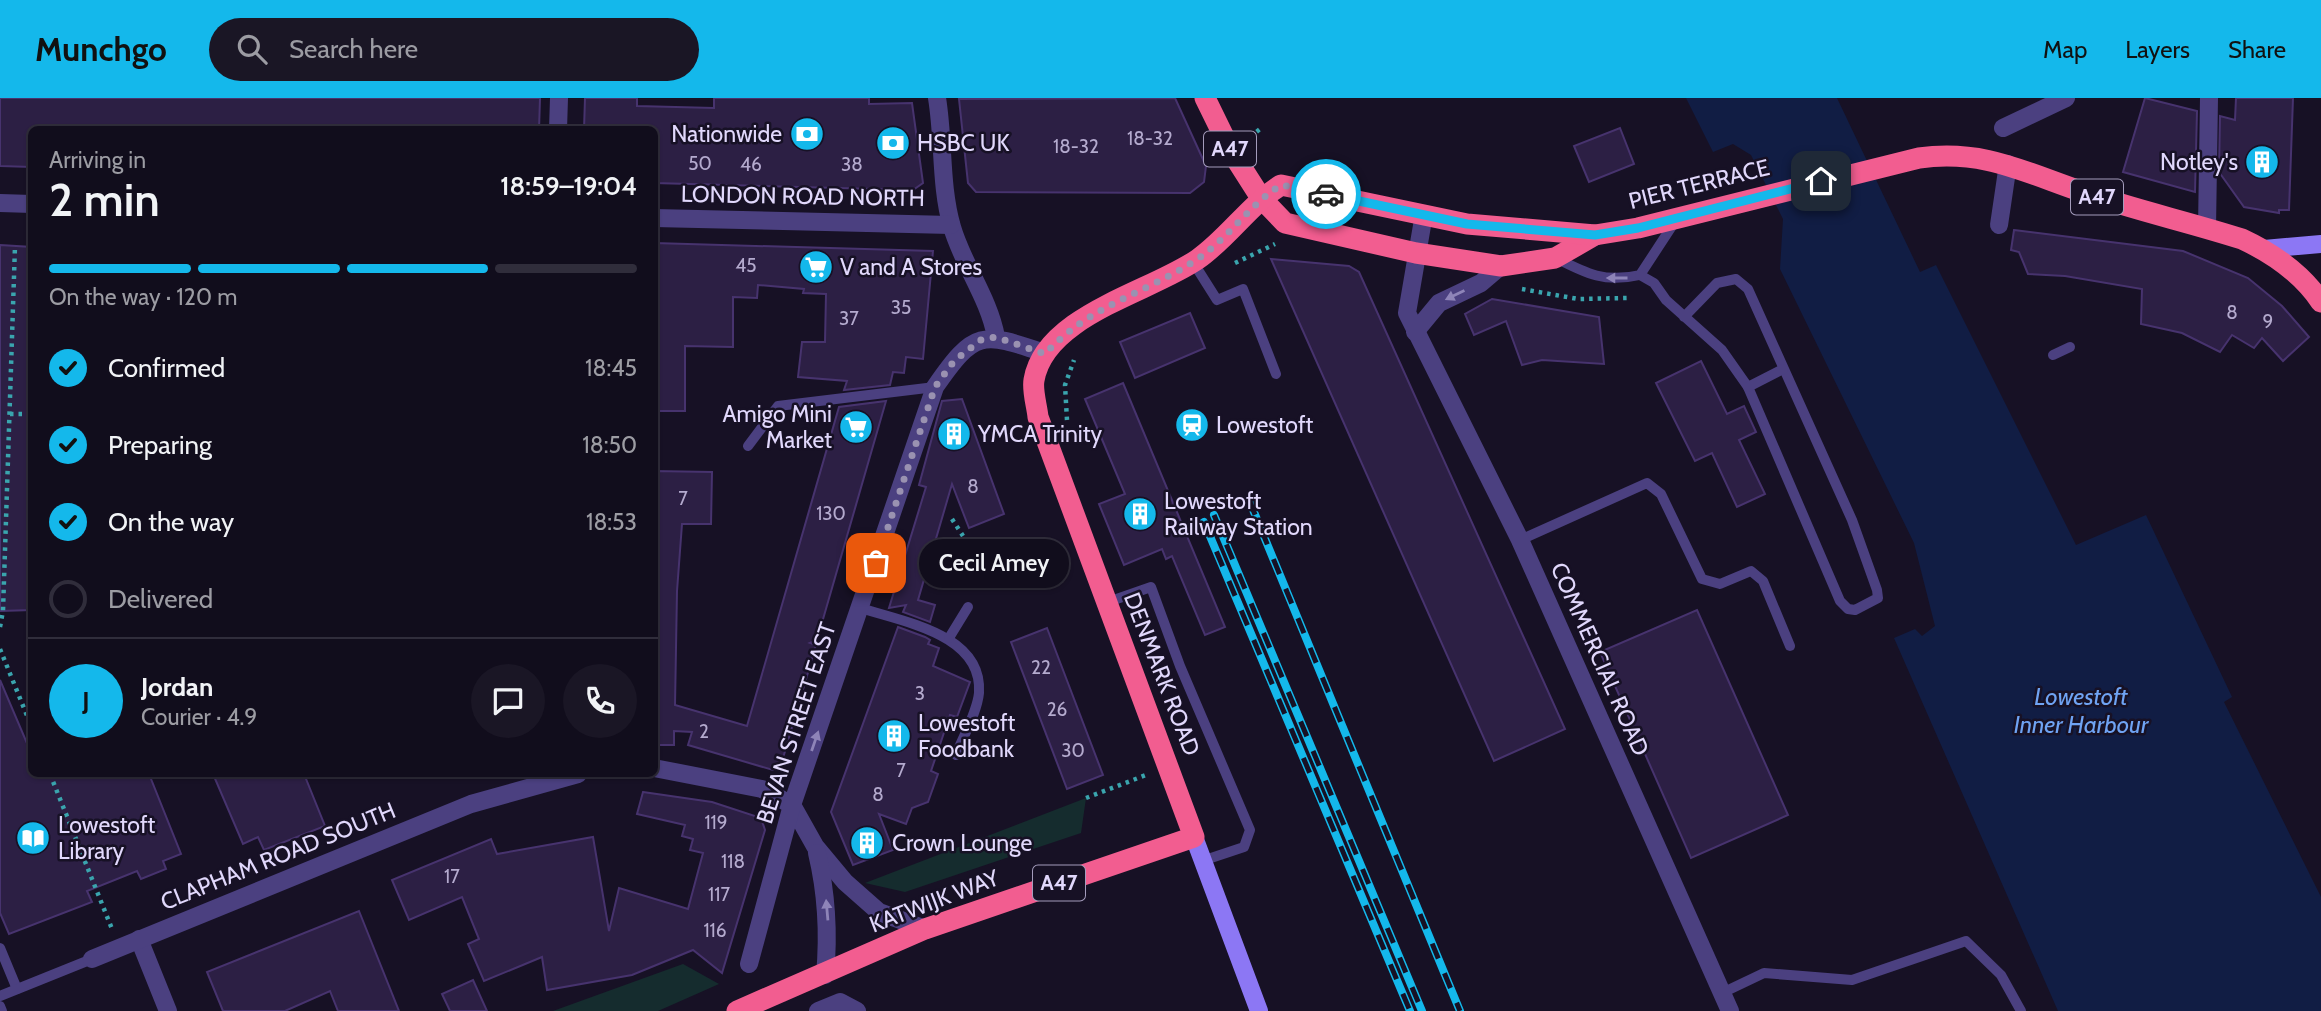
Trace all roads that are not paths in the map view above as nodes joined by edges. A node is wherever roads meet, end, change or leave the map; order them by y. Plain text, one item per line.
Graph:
1 (559, 98) edge
2 (1205, 98) edge
3 (2066, 98) edge
4 (2209, 98) edge
5 (937, 99) edge
6 (558, 126) edge
7 (2003, 128) dead end
8 (2008, 164) junction
9 (1261, 198) junction
10 (0, 203) edge
11 (28, 204) edge
12 (1424, 214) junction
13 (1678, 217) junction
14 (658, 218) edge
15 (951, 225) junction
16 (1999, 225) dead end
17 (2207, 228) junction
18 (1595, 235) junction
19 (2321, 244) edge
20 (2264, 249) junction
21 (1416, 253) junction
22 (1555, 258) junction
23 (1502, 266) junction
24 (1199, 271) junction
25 (1640, 275) junction
26 (2321, 302) edge
27 (1684, 317) junction
28 (1415, 332) junction
29 (996, 337) junction
30 (2070, 347) dead end
31 (1045, 354) junction
32 (2053, 355) dead end
33 (1783, 369) junction
34 (1276, 374) dead end
35 (935, 387) junction
36 (1748, 387) junction
37 (748, 446) dead end
38 (1520, 540) junction
39 (1108, 603) junction
40 (968, 607) dead end
41 (861, 608) junction
42 (949, 638) junction
43 (1790, 646) dead end
44 (956, 755) dead end
45 (658, 769) edge
46 (551, 777) edge
47 (792, 805) junction
48 (1194, 837) junction
49 (815, 846) junction
50 (1202, 861) junction
51 (925, 929) junction
52 (139, 939) junction
53 (0, 948) edge
54 (92, 959) joint
55 (749, 964) dead end
56 (825, 975) junction
57 (17, 989) junction
58 (1722, 993) junction
59 (0, 996) edge
60 (169, 1011) edge
61 (737, 1011) edge
62 (818, 1011) edge
63 (857, 1011) edge
64 (1259, 1011) edge
65 (1730, 1011) edge
66 (2021, 1011) edge

1 - 6 street
2 - 9 highway, A47
3 - 7 street
4 - 17 street
5 - 15 street
8 - 13 highway, PIER TERRACE / A47
8 - 16 street
8 - 17 highway, PIER TERRACE / A47
9 - 12 highway, A47
9 - 21 highway, A47
9 - 24 highway, A47
10 - 11 street
12 - 18 highway, A47
12 - 21 street, COMMERCIAL ROAD
13 - 18 highway, PIER TERRACE / A47
13 - 25 lane
14 - 15 street, LONDON ROAD NORTH
15 - 29 street
17 - 20 highway, PIER TERRACE / A47
18 - 22 highway, A47
19 - 20 street
20 - 26 highway, PIER TERRACE
21 - 23 highway, A47
21 - 28 street, COMMERCIAL ROAD
22 - 23 highway, A47
25 -> 22 lane
23 -> 28 street
24 - 31 highway, A47
24 - 34 lane
25 - 27 lane
27 - 33 lane
27 - 36 lane
28 - 38 street, COMMERCIAL ROAD
29 - 31 street
29 - 35 street, BEVAN STREET EAST
30 - 32 lane
31 - 39 highway, DENMARK ROAD / A47
33 - 36 lane
33 - 36 lane
35 - 37 lane
35 - 41 street, BEVAN STREET EAST
38 - 43 lane
38 - 58 street, COMMERCIAL ROAD
39 - 48 highway, DENMARK ROAD / A47
39 - 50 lane
40 - 42 lane
41 - 42 lane
47 -> 41 street, BEVAN STREET EAST
42 - 44 lane
45 - 47 street
46 - 52 street, CLAPHAM ROAD SOUTH
47 - 49 street
47 - 55 street, BEVAN STREET EAST
48 - 50 street, DENMARK ROAD
48 - 51 highway, KATWIJK WAY / A47
49 - 51 street
56 -> 49 street
50 - 64 street, DENMARK ROAD
51 - 56 highway, KATWIJK WAY / A47
52 - 54 street, CLAPHAM ROAD SOUTH
52 - 60 street
53 - 57 lane
54 - 57 lane, CLAPHAM ROAD SOUTH
56 - 61 highway, KATWIJK WAY / A47
57 - 59 lane, CLAPHAM ROAD SOUTH
58 - 65 street, COMMERCIAL ROAD
58 - 66 lane
62 - 63 street

